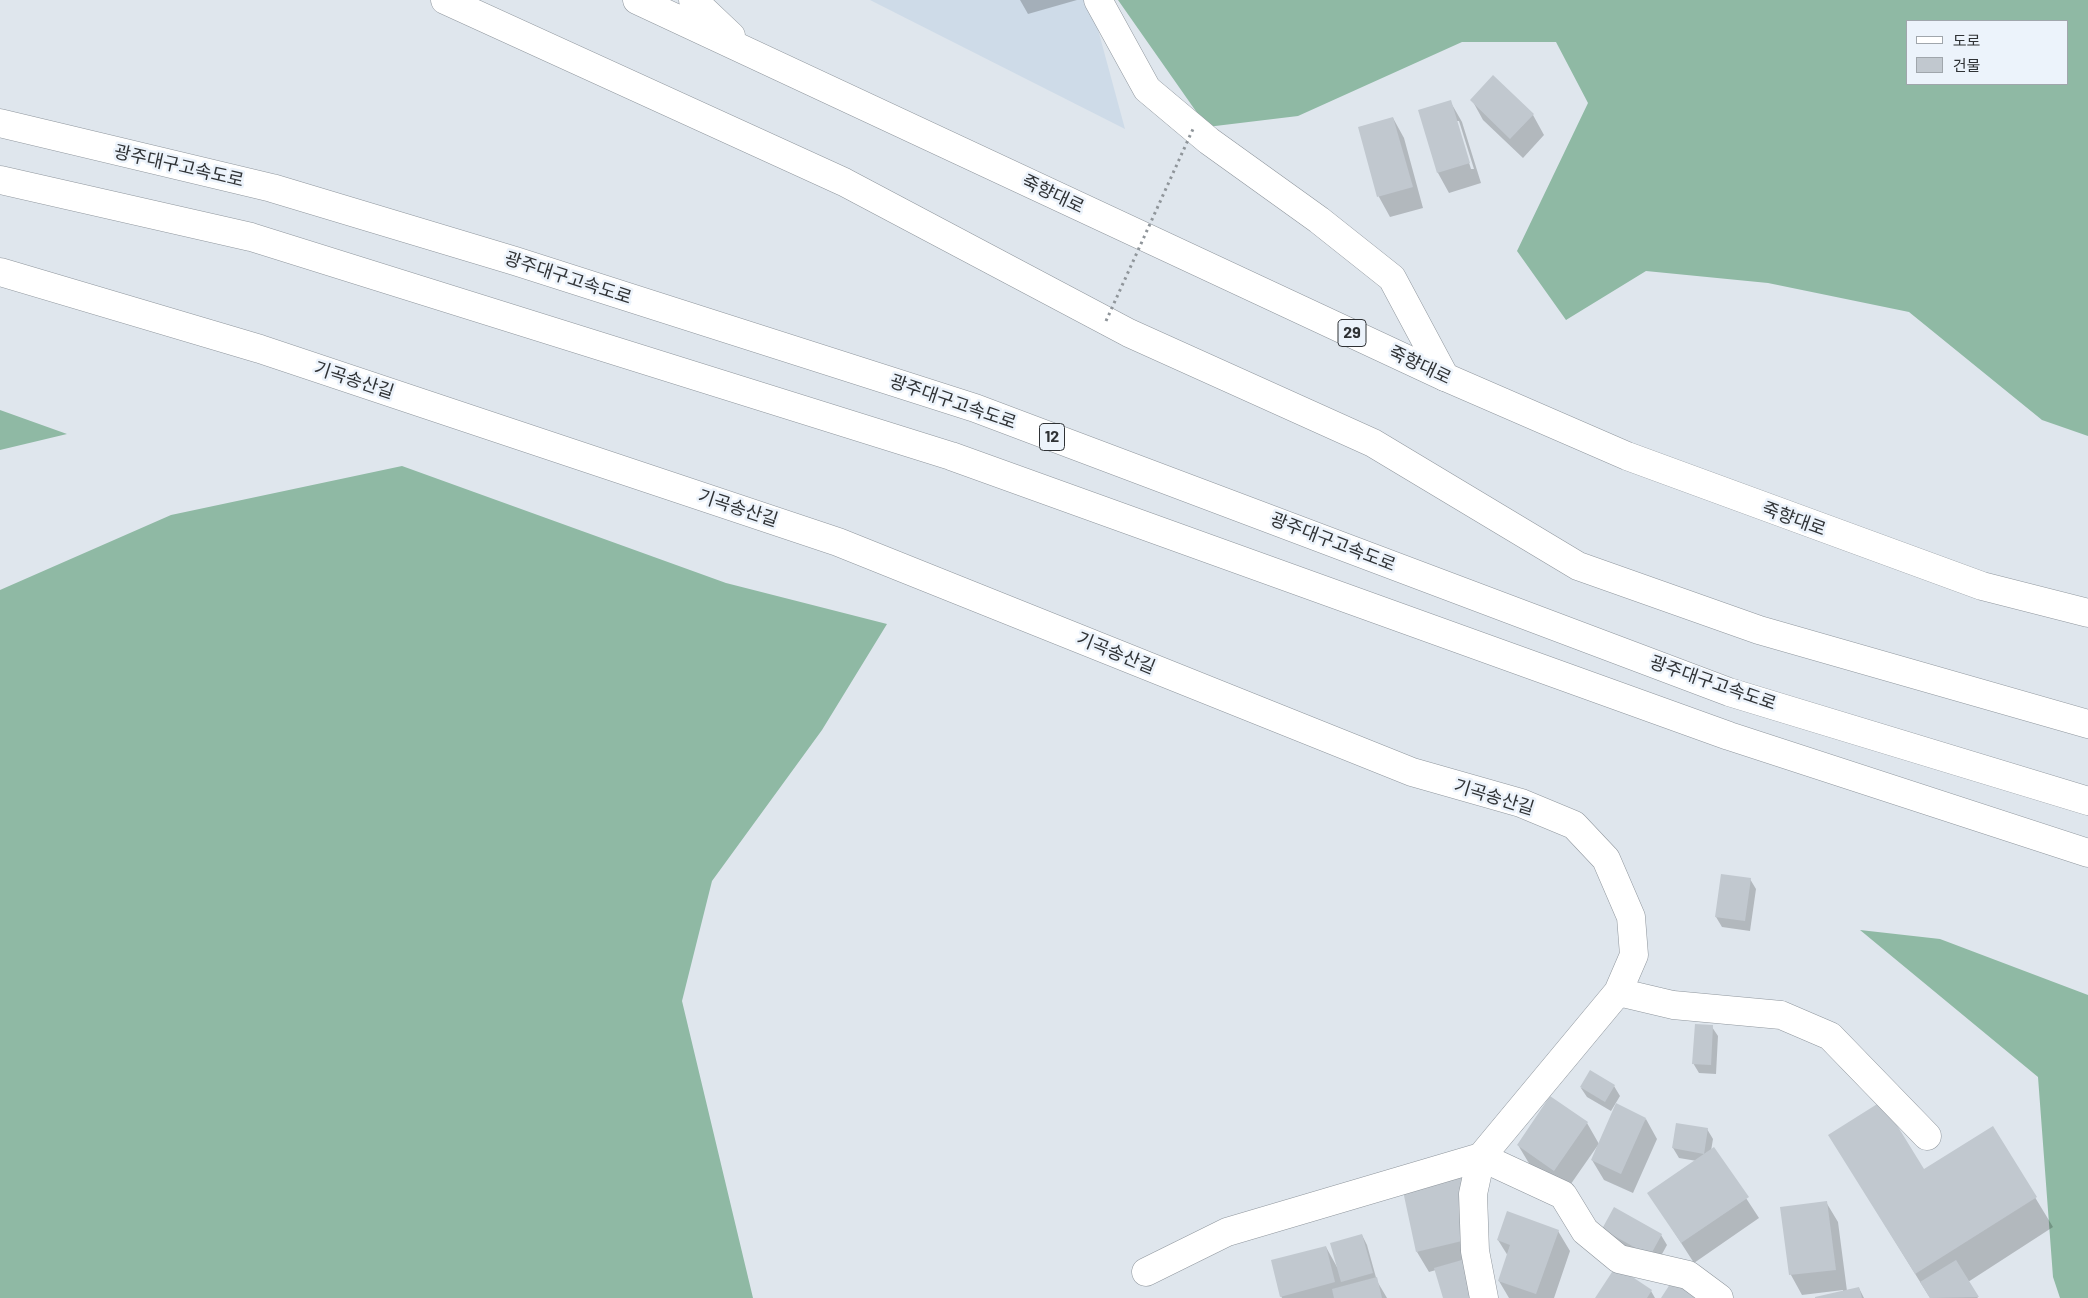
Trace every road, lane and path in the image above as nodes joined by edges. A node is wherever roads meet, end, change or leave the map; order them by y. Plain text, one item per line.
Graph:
1 (445, 0) edge
2 (637, 0) edge
3 (693, 0) edge
4 (1098, 0) edge
5 (746, 51) junction
6 (0, 123) edge
7 (1194, 128) junction
8 (0, 180) edge
9 (0, 272) edge
10 (1106, 321) junction
11 (1445, 376) junction
12 (2088, 613) edge
13 (2088, 724) edge
14 (2088, 801) edge
15 (2088, 854) edge
16 (1618, 992) junction
17 (1927, 1136) dead end
18 (1481, 1157) junction
19 (1146, 1272) dead end
20 (1484, 1298) edge
21 (1720, 1298) edge

1 - 10 main road
2 - 5 main road, 죽향대로 / 29
3 - 5 main road
4 - 7 main road
5 - 11 main road, 죽향대로 / 29
6 - 14 main road, 광주대구고속도로 / 12
7 - 10 path, bridge
7 - 11 main road
8 - 15 main road
9 - 16 main road, 기곡송산길
10 - 13 main road
11 - 12 main road, 죽향대로 / 29
16 - 17 main road
16 - 18 main road, 기곡송산길
18 - 19 main road
18 - 20 main road
18 - 21 main road

